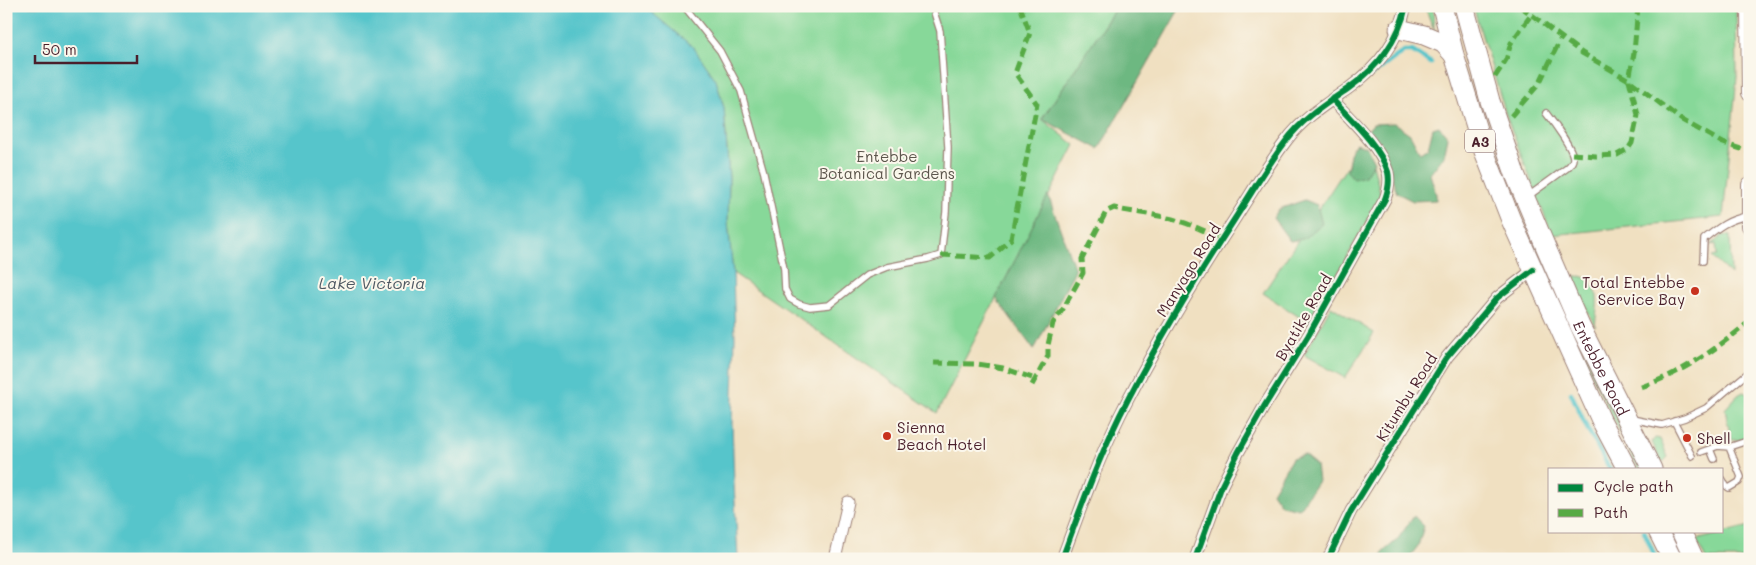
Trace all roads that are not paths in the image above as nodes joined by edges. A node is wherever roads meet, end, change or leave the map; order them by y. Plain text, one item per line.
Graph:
1 (684, 6) edge
2 (932, 6) edge
3 (1406, 6) edge
4 (1442, 6) edge
5 (1464, 6) edge
6 (1749, 6) edge
7 (1398, 32) junction
8 (1454, 55) junction
9 (1750, 93) edge
10 (1332, 99) junction
11 (1546, 113) dead end
12 (1750, 185) edge
13 (1525, 198) junction
14 (1749, 215) edge
15 (1750, 226) edge
16 (1703, 261) dead end
17 (1533, 270) junction
18 (1750, 371) edge
19 (1627, 419) junction
20 (1674, 421) junction
21 (1750, 440) edge
22 (1729, 447) junction
23 (1710, 449) junction
24 (1701, 452) dead end
25 (1692, 456) dead end
26 (1714, 459) dead end
27 (1626, 468) edge
28 (1652, 468) edge
29 (1724, 480) dead end
30 (848, 502) dead end
31 (1658, 532) edge
32 (1681, 532) edge
33 (835, 559) edge
34 (1062, 559) edge
35 (1195, 559) edge
36 (1328, 559) edge
37 (1672, 559) edge
38 (1694, 559) edge

1 - 2 lane
3 - 7 street, Manyago Road
4 - 8 highway, A3
5 - 13 highway, A3
6 - 9 main road
7 - 8 highway
7 - 10 street, Manyago Road
8 - 17 highway, A3
10 - 34 street, Manyago Road
10 - 35 street, Byatike Road
11 - 13 lane
12 - 14 main road
13 - 19 highway, Entebbe Road / A3
14 - 15 main road
14 - 16 lane
17 - 27 highway
17 - 36 street, Kitumbu Road
18 - 20 lane
19 - 20 lane
19 - 28 highway, Entebbe Road
20 - 25 lane
21 - 22 lane
22 - 23 lane
22 - 29 lane
23 - 24 lane
23 - 26 lane
30 - 33 street
31 - 37 highway
32 - 38 highway

